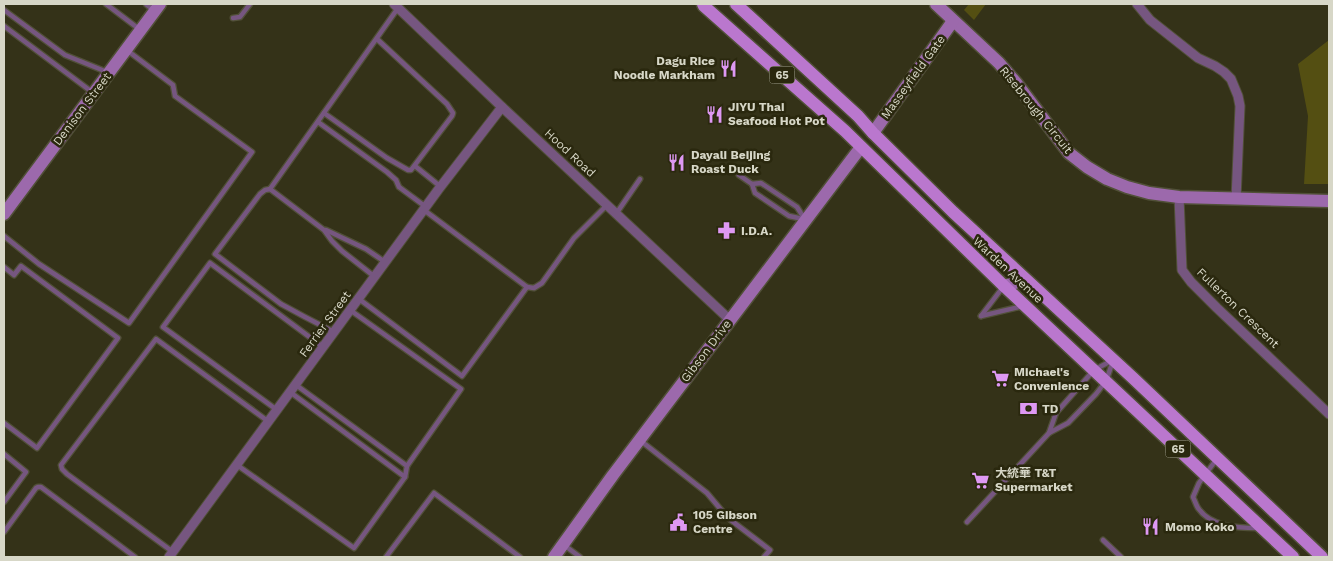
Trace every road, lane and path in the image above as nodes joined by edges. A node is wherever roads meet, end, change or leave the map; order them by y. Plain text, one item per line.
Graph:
1 (106, 4) edge
2 (250, 4) edge
3 (703, 4) edge
4 (736, 4) edge
5 (936, 4) edge
6 (1137, 4) edge
7 (153, 6) edge
8 (396, 6) edge
9 (4, 10) edge
10 (233, 18) dead end
11 (953, 21) junction
12 (4, 26) edge
13 (140, 30) junction
14 (377, 39) junction
15 (126, 49) junction
16 (109, 72) junction
17 (93, 93) junction
18 (502, 107) junction
19 (324, 113) junction
20 (318, 122) junction
21 (873, 133) junction
22 (861, 147) junction
23 (415, 166) junction
24 (739, 174) dead end
25 (640, 179) dead end
26 (752, 184) junction
27 (441, 186) junction
28 (270, 189) junction
29 (1179, 196) junction
30 (1236, 198) junction
31 (1329, 201) edge
32 (607, 205) junction
33 (425, 208) junction
34 (4, 214) edge
35 (616, 214) junction
36 (805, 219) junction
37 (324, 230) junction
38 (4, 236) edge
39 (215, 254) junction
40 (386, 262) junction
41 (210, 263) junction
42 (4, 267) edge
43 (375, 277) junction
44 (1026, 280) junction
45 (1004, 286) junction
46 (527, 287) junction
47 (358, 299) junction
48 (1025, 305) junction
49 (350, 310) junction
50 (730, 320) junction
51 (334, 332) junction
52 (324, 347) junction
53 (1113, 360) junction
54 (1094, 370) junction
55 (1106, 381) junction
56 (293, 388) junction
57 (277, 410) junction
58 (1329, 414) edge
59 (269, 422) junction
60 (4, 423) edge
61 (1049, 433) junction
62 (640, 440) junction
63 (4, 454) edge
64 (1217, 459) junction
65 (237, 465) junction
66 (407, 466) junction
67 (1206, 475) junction
68 (405, 477) junction
69 (4, 502) edge
70 (968, 522) dead end
71 (1262, 528) junction
72 (4, 532) edge
73 (1103, 540) dead end
74 (563, 544) junction
75 (171, 555) edge
76 (135, 557) edge
77 (386, 557) edge
78 (520, 557) edge
79 (554, 557) edge
80 (580, 557) edge
81 (764, 557) edge
82 (1121, 557) edge
83 (1293, 557) edge
84 (1322, 557) edge

1 - 13 lane
2 - 10 lane
3 - 22 main road, Warden Avenue / 65
4 - 21 main road, Warden Avenue / 65
5 - 11 street, Risebrough Circuit
6 - 30 street
7 - 13 street, Denison Street
8 - 14 lane
8 - 18 street, Hood Road
9 - 16 lane
11 - 21 street, Masseyfield Gate
11 - 29 street, Risebrough Circuit
12 - 17 lane
13 - 15 street, Denison Street
14 - 19 lane
14 - 23 lane
15 - 16 street, Denison Street
15 - 38 lane
16 - 17 street, Denison Street
17 - 34 street, Denison Street
18 - 27 street, Ferrier Street
18 - 32 street, Hood Road
19 - 20 lane
19 - 23 lane
20 - 28 lane
20 - 33 lane
21 - 22 street
21 - 44 main road, Warden Avenue / 65
22 - 36 street, Gibson Drive
22 - 45 main road, Warden Avenue / 65
23 - 27 lane
24 - 26 lane
25 - 35 lane
26 - 36 lane
26 - 36 lane
27 - 33 street, Ferrier Street
28 - 37 lane
28 - 39 lane
29 - 30 street, Risebrough Circuit
29 - 58 street, Fullerton Crescent
30 - 31 street, Risebrough Circuit
32 - 35 street, Hood Road
32 - 46 lane
33 - 40 street, Ferrier Street
33 - 46 lane
35 - 50 street, Hood Road
36 - 50 street, Gibson Drive
37 - 40 lane
37 - 43 lane
39 - 41 lane
39 - 51 lane
40 - 43 street, Ferrier Street
41 - 52 lane
41 - 57 lane
42 - 60 lane
43 - 47 street, Ferrier Street
44 - 45 street
44 - 53 main road, Warden Avenue / 65
45 - 48 main road, Warden Avenue / 65
45 - 48 lane
46 - 47 lane
47 - 49 street, Ferrier Street
48 - 54 main road, Warden Avenue / 65
49 - 51 street, Ferrier Street
49 - 66 lane
50 - 62 street, Gibson Drive
51 - 52 street, Ferrier Street
52 - 56 street, Ferrier Street
53 - 54 lane
53 - 55 lane
53 - 64 main road, Warden Avenue / 65
54 - 55 main road, Warden Avenue / 65
54 - 61 lane
55 - 61 lane
55 - 67 main road, Warden Avenue / 65
56 - 57 street, Ferrier Street
56 - 66 lane
56 - 68 lane
57 - 59 street, Ferrier Street
59 - 65 street, Ferrier Street
59 - 75 lane
61 - 70 lane
62 - 74 street, Gibson Drive
62 - 81 lane
63 - 69 lane
64 - 67 lane
64 - 84 main road, Warden Avenue / 65
65 - 68 lane
65 - 75 street, Ferrier Street
66 - 68 lane
67 - 71 main road, Warden Avenue / 65
67 - 71 lane
71 - 83 main road, Warden Avenue / 65
72 - 76 lane
73 - 82 lane
74 - 79 street, Gibson Drive
74 - 80 lane
77 - 78 lane

